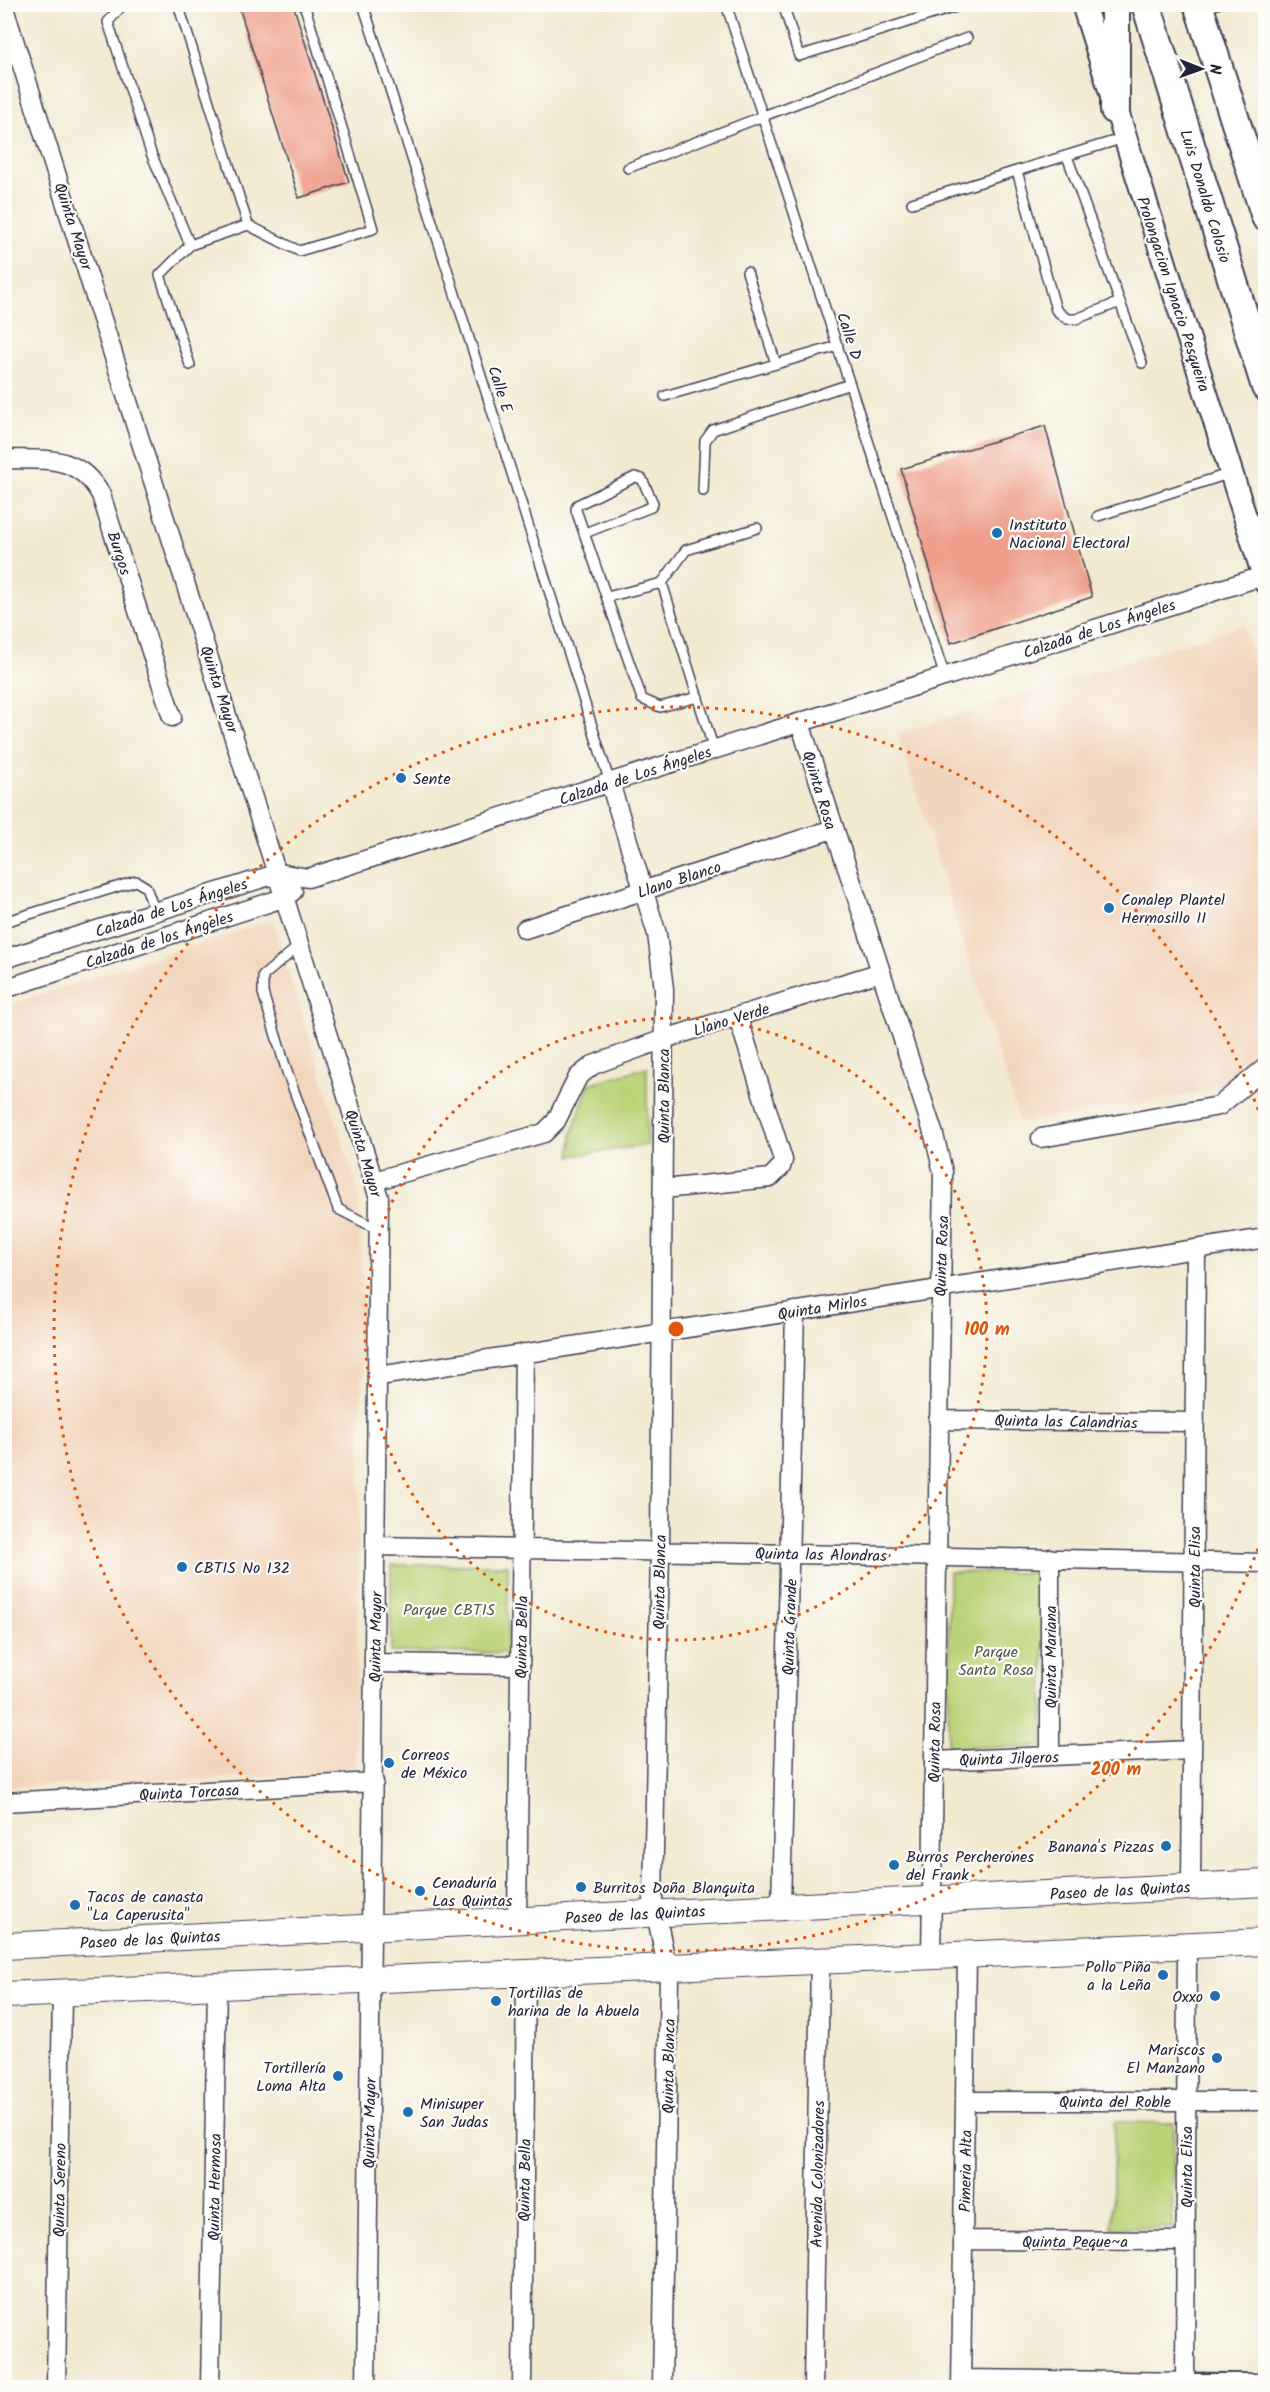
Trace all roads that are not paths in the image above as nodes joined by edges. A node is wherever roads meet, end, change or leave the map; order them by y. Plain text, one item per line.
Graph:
1 (123, 4) edge
2 (178, 4) edge
3 (304, 4) edge
4 (363, 4) edge
5 (726, 4) edge
6 (783, 4) edge
7 (965, 4) edge
8 (1083, 4) edge
9 (1115, 4) edge
10 (1146, 4) edge
11 (1205, 6) edge
12 (4, 8) edge
13 (967, 38) dead end
14 (1115, 110) junction
15 (763, 117) junction
16 (1124, 138) junction
17 (1067, 156) junction
18 (628, 168) dead end
19 (1017, 171) junction
20 (912, 203) dead end
21 (1266, 217) edge
22 (248, 225) junction
23 (190, 245) junction
24 (747, 272) dead end
25 (1120, 302) junction
26 (837, 346) junction
27 (1142, 363) dead end
28 (190, 364) dead end
29 (776, 364) junction
30 (850, 384) junction
31 (1266, 387) edge
32 (665, 396) dead end
33 (4, 459) edge
34 (1231, 473) junction
35 (703, 491) dead end
36 (1098, 516) dead end
37 (757, 528) dead end
38 (585, 533) junction
39 (1265, 578) edge
40 (662, 583) junction
41 (607, 597) junction
42 (945, 676) junction
43 (698, 697) junction
44 (172, 717) dead end
45 (800, 723) junction
46 (714, 750) junction
47 (610, 783) junction
48 (832, 829) junction
49 (279, 873) junction
50 (309, 878) junction
51 (643, 891) junction
52 (286, 897) junction
53 (154, 912) junction
54 (4, 922) edge
55 (525, 929) dead end
56 (300, 945) junction
57 (4, 959) edge
58 (881, 972) junction
59 (4, 989) edge
60 (738, 1017) junction
61 (664, 1039) junction
62 (1266, 1067) edge
63 (1041, 1138) dead end
64 (374, 1181) junction
65 (663, 1189) junction
66 (381, 1231) junction
67 (1266, 1238) edge
68 (1196, 1249) junction
69 (940, 1289) junction
70 (795, 1311) junction
71 (663, 1330) junction
72 (524, 1353) junction
73 (379, 1376) junction
74 (938, 1420) junction
75 (1195, 1422) junction
76 (376, 1546) junction
77 (522, 1549) junction
78 (660, 1551) junction
79 (791, 1553) junction
80 (936, 1556) junction
81 (1050, 1558) junction
82 (1194, 1561) junction
83 (1266, 1563) edge
84 (374, 1663) junction
85 (520, 1665) junction
86 (1192, 1750) junction
87 (1050, 1756) junction
88 (934, 1761) junction
89 (374, 1782) junction
90 (4, 1802) edge
91 (1266, 1883) edge
92 (1191, 1886) junction
93 (932, 1899) junction
94 (781, 1907) junction
95 (655, 1913) junction
96 (517, 1920) junction
97 (372, 1928) junction
98 (1266, 1942) edge
99 (4, 1946) edge
100 (1187, 1946) junction
101 (967, 1955) junction
102 (931, 1956) junction
103 (820, 1961) junction
104 (668, 1967) junction
105 (526, 1973) junction
106 (372, 1980) junction
107 (218, 1986) junction
108 (62, 1993) junction
109 (4, 1995) edge
110 (965, 2101) junction
111 (1186, 2101) junction
112 (1266, 2101) edge
113 (964, 2240) junction
114 (1185, 2241) junction
115 (962, 2383) edge
116 (1266, 2383) edge
117 (1185, 2384) edge
118 (56, 2388) edge
119 (210, 2388) edge
120 (366, 2388) edge
121 (522, 2388) edge
122 (662, 2388) edge
123 (813, 2388) edge

1 - 23 lane
2 - 22 lane
3 - 22 lane
4 - 47 lane, Calle E
5 - 15 lane, Calle D
6 - 7 lane
8 - 14 street, Prolongacion Ignacio Pesqueira
9 - 14 main road
10 - 31 main road, Luis Donaldo Colosio
11 - 21 main road
12 - 49 street, Quinta Mayor
13 - 15 lane
14 - 16 street, Prolongacion Ignacio Pesqueira
15 - 18 lane
15 - 26 lane, Calle D
16 - 17 lane
16 - 34 street, Prolongacion Ignacio Pesqueira
17 - 19 lane
17 - 25 lane
19 - 20 lane
19 - 25 lane
22 - 23 lane
23 - 28 lane
24 - 29 lane
25 - 27 lane
26 - 29 lane
26 - 30 lane, Calle D
29 - 32 lane
30 - 35 lane
30 - 42 lane, Calle D
33 - 44 street, Burgos
34 - 36 lane
34 - 39 street, Prolongacion Ignacio Pesqueira
37 - 40 lane
38 - 38 lane
38 - 41 lane
39 - 42 street, Calzada de Los Ángeles
40 - 41 lane
40 - 43 lane
41 - 43 lane
42 - 45 street, Calzada de Los Ángeles
43 - 46 lane
45 - 46 street, Calzada de Los Ángeles
45 - 48 street, Quinta Rosa
46 - 47 street, Calzada de Los Ángeles
47 - 50 street, Calzada de Los Ángeles
47 - 51 street, Quinta Blanca
48 - 51 street, Llano Blanco
48 - 58 street, Quinta Rosa
49 - 50 street, Calzada de Los Ángeles
49 - 52 street, Quinta Mayor
49 - 53 street, Calzada de Los Ángeles
50 - 52 street, Calzada de los Ángeles
51 - 55 street, Llano Blanco
51 - 61 street, Quinta Blanca
52 - 56 street, Quinta Mayor
52 - 59 street, Calzada de los Ángeles
53 - 54 lane
53 - 57 street, Calzada de Los Ángeles
56 - 64 street, Quinta Mayor
56 - 66 lane
58 - 60 street, Llano Verde
58 - 69 street, Quinta Rosa
60 - 61 street, Llano Verde
60 - 65 street
61 - 64 street, Llano Verde
61 - 65 street, Quinta Blanca
62 - 63 street
64 - 66 street, Quinta Mayor
65 - 71 street, Quinta Blanca
66 - 73 street, Quinta Mayor
67 - 68 street, Quinta Mirlos
68 - 69 street, Quinta Mirlos
68 - 75 street, Quinta Elisa
69 - 70 street, Quinta Mirlos
69 - 74 street, Quinta Rosa
70 - 71 street, Quinta Mirlos
70 - 79 street, Quinta Grande
71 - 72 street, Quinta Mirlos
71 - 78 street, Quinta Blanca
72 - 73 street, Quinta Mirlos
72 - 77 street, Quinta Bella
73 - 76 street, Quinta Mayor
74 - 75 street, Quinta las Calandrias
74 - 80 street, Quinta Rosa
75 - 82 street, Quinta Elisa
76 - 77 street, Quinta las Alondras
76 - 84 street, Quinta Mayor
77 - 78 street, Quinta las Alondras
77 - 85 street, Quinta Bella
78 - 79 street, Quinta las Alondras
78 - 95 street, Quinta Blanca
79 - 80 street, Quinta las Alondras
79 - 94 street, Quinta Grande
80 - 81 street, Quinta las Alondras
80 - 88 street, Quinta Rosa
81 - 82 street, Quinta las Alondras
81 - 87 street, Quinta Mariana
82 - 83 street, Quinta las Alondras
82 - 86 street, Quinta Elisa
84 - 85 street
84 - 89 street, Quinta Mayor
85 - 96 street, Quinta Bella
86 - 87 street, Quinta Jilgeros
86 - 92 street, Quinta Elisa
87 - 88 street, Quinta Jilgeros
88 - 93 street, Quinta Rosa
89 - 90 street, Quinta Torcasa
89 - 97 street, Quinta Mayor
91 - 92 main road, Paseo de las Quintas
92 - 93 main road, Paseo de las Quintas
93 - 94 main road, Paseo de las Quintas
93 - 102 street, Quinta Rosa
94 - 95 main road, Paseo de las Quintas
95 - 96 main road, Paseo de las Quintas
95 - 104 street, Quinta Blanca
96 - 97 main road, Paseo de las Quintas
97 - 99 main road, Paseo de las Quintas
97 - 106 street, Quinta Mayor
98 - 100 main road
100 - 101 main road
100 - 111 street, Quinta Elisa
101 - 102 main road
101 - 110 street, Pimeria Alta
102 - 103 main road
103 - 104 main road
103 - 123 street, Avenida Colonizadores
104 - 105 main road
104 - 122 street, Quinta Blanca
105 - 106 main road
105 - 121 street, Quinta Bella
106 - 107 main road
106 - 120 street, Quinta Mayor
107 - 108 main road
107 - 119 street, Quinta Hermosa
108 - 109 main road
108 - 118 street, Quinta Sereno
110 - 111 street, Quinta del Roble
110 - 113 street, Pimeria Alta
111 - 112 street, Quinta del Roble
111 - 114 street, Quinta Elisa
113 - 114 street, Quinta Peque~a
113 - 115 street, Pimeria Alta
114 - 117 street, Quinta Elisa
115 - 117 street
116 - 117 street

